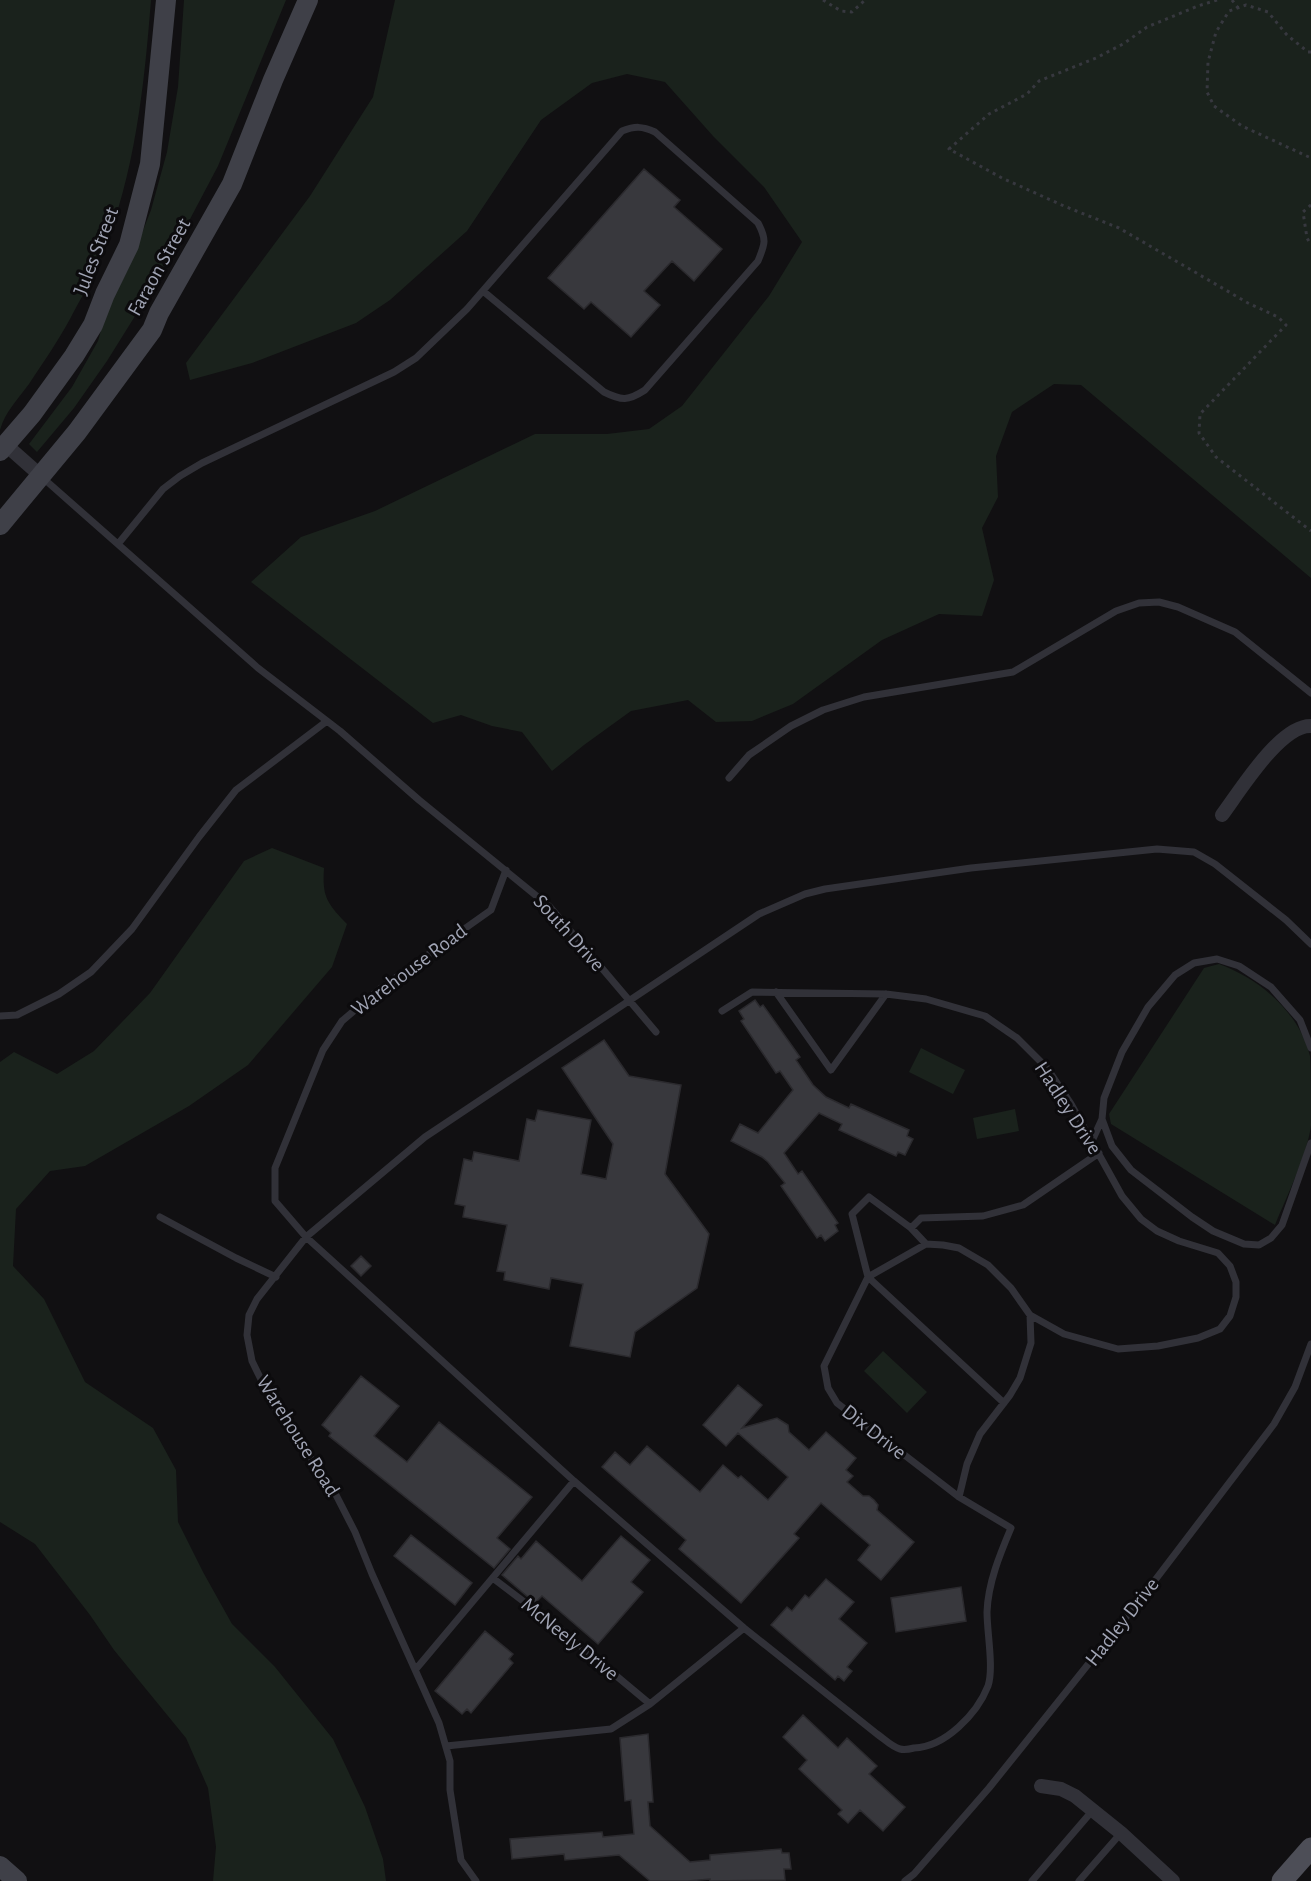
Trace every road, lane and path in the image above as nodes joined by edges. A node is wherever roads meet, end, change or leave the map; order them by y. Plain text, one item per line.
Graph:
1 (166, 0) edge
2 (308, 0) edge
3 (823, 0) edge
4 (865, 0) edge
5 (1217, 0) edge
6 (1232, 0) edge
7 (1246, 2) edge
8 (1239, 8) junction
9 (1311, 52) edge
10 (1311, 158) edge
11 (1311, 205) edge
12 (1311, 245) edge
13 (483, 291) junction
14 (3, 448) edge
15 (41, 476) junction
16 (0, 525) edge
17 (1311, 531) edge
18 (118, 544) junction
19 (1311, 693) edge
20 (327, 721) junction
21 (1311, 726) edge
22 (729, 778) dead end
23 (1222, 815) dead end
24 (506, 870) junction
25 (1311, 944) edge
26 (776, 992) junction
27 (886, 994) junction
28 (628, 1000) junction
29 (722, 1011) dead end
30 (0, 1016) edge
31 (656, 1032) dead end
32 (1311, 1048) edge
33 (1102, 1119) junction
34 (1092, 1141) junction
35 (1311, 1143) edge
36 (1099, 1154) junction
37 (160, 1217) dead end
38 (911, 1228) junction
39 (306, 1237) junction
40 (926, 1245) junction
41 (276, 1277) junction
42 (868, 1277) junction
43 (1030, 1315) junction
44 (1311, 1344) edge
45 (1004, 1402) junction
46 (574, 1481) junction
47 (959, 1497) junction
48 (494, 1579) junction
49 (744, 1628) junction
50 (416, 1669) junction
51 (650, 1704) junction
52 (446, 1746) junction
53 (1041, 1786) dead end
54 (1093, 1810) junction
55 (1121, 1833) junction
56 (1311, 1848) edge
57 (0, 1866) edge
58 (18, 1881) edge
59 (476, 1881) edge
60 (905, 1881) edge
61 (1032, 1881) edge
62 (1079, 1881) edge
63 (1173, 1881) edge
64 (1282, 1881) edge

1 - 14 main road, Jules Street
2 - 15 main road, Faraon Street
3 - 4 path
5 - 17 path
6 - 8 path
7 - 8 path
7 - 9 path
8 - 10 path
11 - 12 path
13 - 13 lane
13 - 18 lane
14 - 15 street, Jules Street
15 - 16 main road, Faraon Street
15 - 18 lane, South Drive
18 - 20 lane, South Drive
19 - 22 lane
20 - 24 lane, South Drive
20 - 30 lane
21 - 23 street
24 - 28 lane, South Drive
24 - 39 lane, Warehouse Road
25 - 28 lane
26 - 27 lane, Hadley Drive
26 - 27 lane
26 - 29 lane, Hadley Drive
27 - 34 lane, Hadley Drive
28 - 31 lane, South Drive
28 - 39 lane
32 - 33 lane
33 - 34 lane
33 - 35 lane
34 - 36 lane, Hadley Drive
36 - 38 lane
36 - 43 lane, Hadley Drive
37 - 41 lane
38 - 40 lane
38 - 42 lane
39 - 41 lane, Warehouse Road
39 - 46 lane
40 - 42 lane
40 - 43 lane
41 - 50 lane, Warehouse Road
42 - 45 lane
42 - 47 lane, Dix Drive
43 - 45 lane
44 - 60 lane, Hadley Drive
45 - 47 lane
46 - 48 lane
46 - 49 lane
47 - 49 lane, Dix Drive
48 - 50 lane
48 - 51 lane, McNeely Drive
49 - 51 lane
50 - 52 lane, Warehouse Road
51 - 52 lane
52 - 59 lane, Warehouse Road
53 - 54 street
54 - 55 street
54 - 61 lane
55 - 62 lane
55 - 63 street
56 - 64 main road
57 - 58 main road

